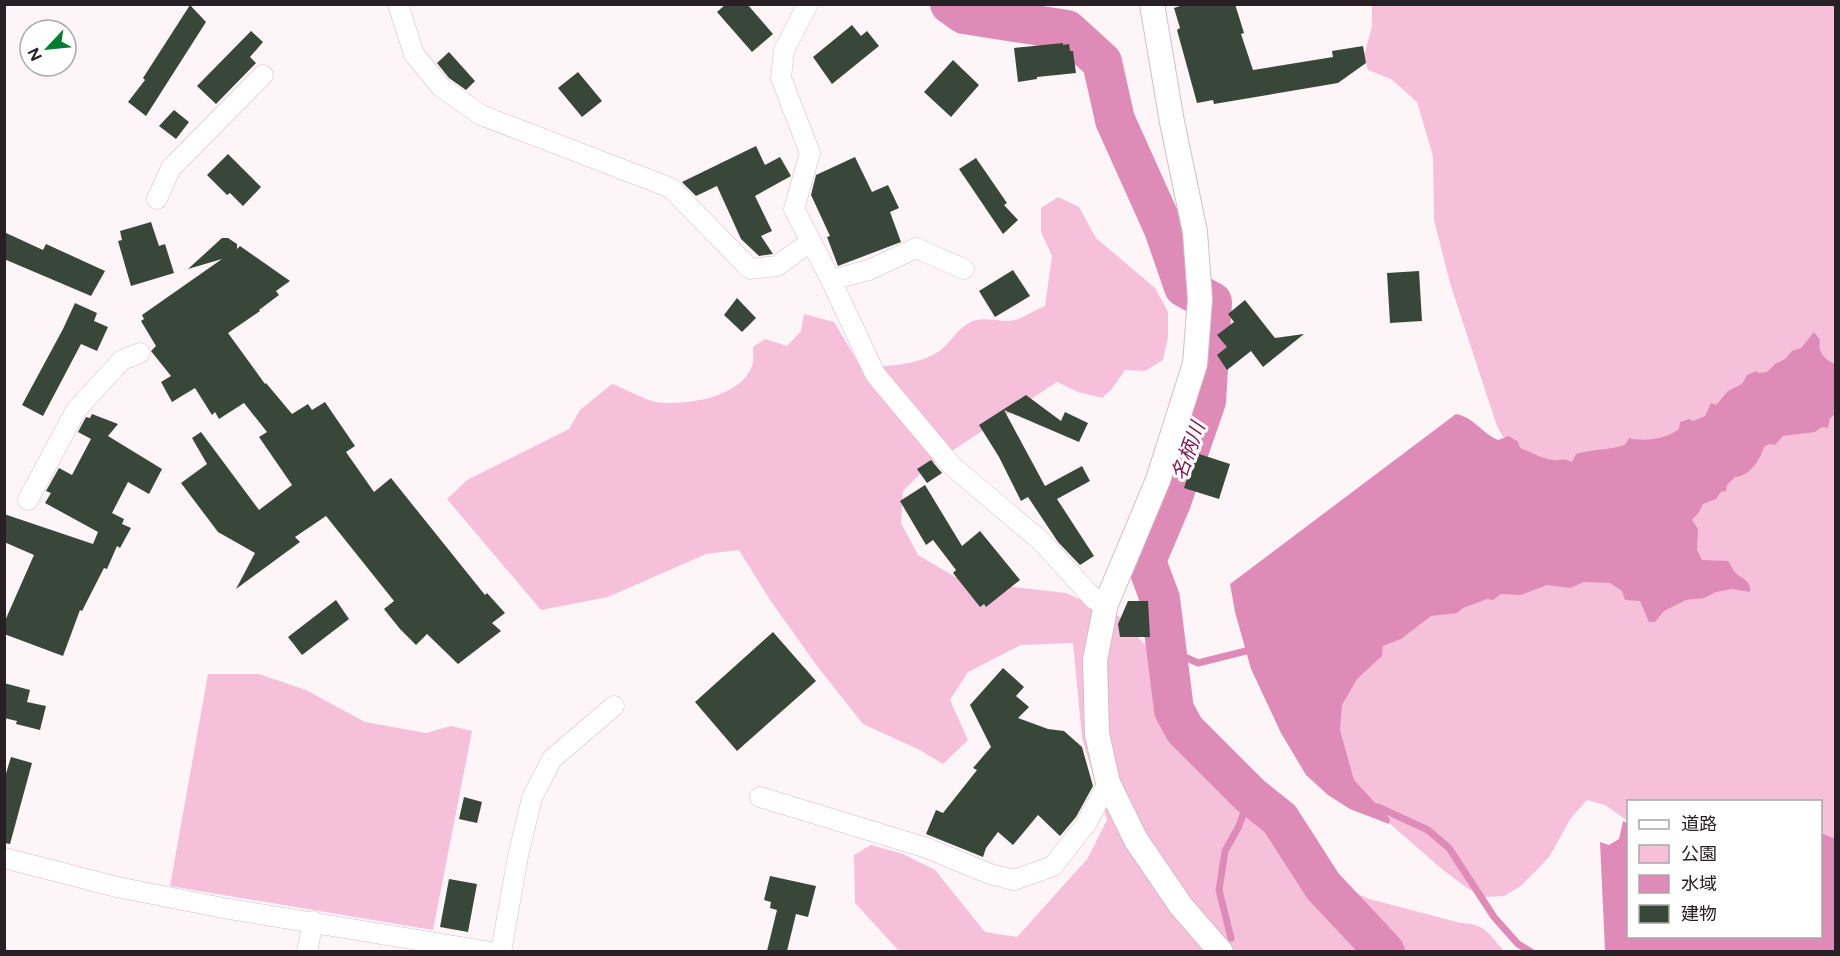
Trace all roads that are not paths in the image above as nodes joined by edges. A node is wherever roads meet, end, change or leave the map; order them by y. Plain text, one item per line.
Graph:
1 (398, 4) edge
2 (808, 4) edge
3 (1152, 4) edge
4 (263, 75) dead end
5 (156, 199) dead end
6 (810, 242) junction
7 (964, 270) dead end
8 (831, 280) junction
9 (140, 353) dead end
10 (28, 500) dead end
11 (1106, 604) junction
12 (614, 706) dead end
13 (1108, 783) junction
14 (760, 797) dead end
15 (4, 858) edge
16 (313, 921) junction
17 (307, 951) edge
18 (491, 951) edge
19 (501, 951) edge
20 (1221, 951) edge

1 - 6 street
2 - 6 street
3 - 11 street
4 - 5 street
6 - 8 street
7 - 8 street
8 - 11 street
9 - 10 street
11 - 13 street
12 - 19 street
13 - 14 street
13 - 20 street
15 - 16 street
16 - 17 street
16 - 18 street

